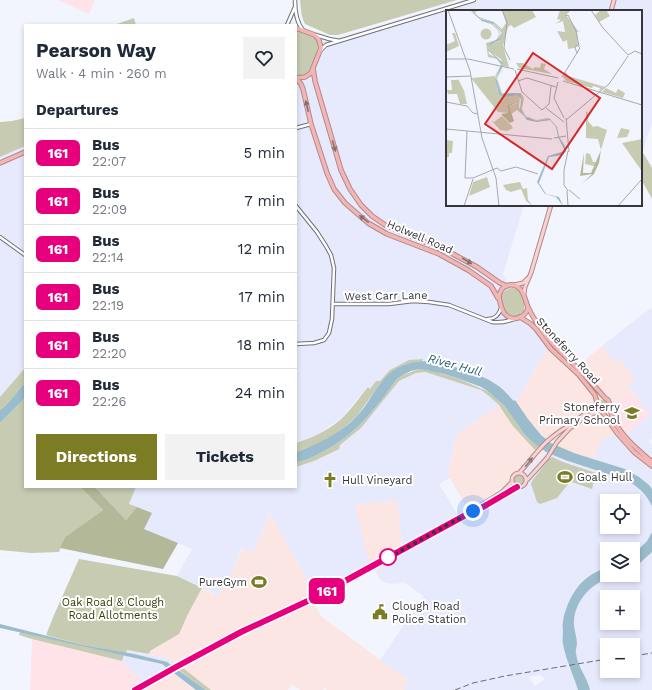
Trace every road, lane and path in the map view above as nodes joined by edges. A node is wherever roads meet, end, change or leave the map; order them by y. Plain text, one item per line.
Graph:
1 (294, 0) edge
2 (474, 0) edge
3 (614, 0) edge
4 (295, 6) junction
5 (611, 10) edge
6 (287, 24) edge
7 (297, 28) edge
8 (303, 30) junction
9 (315, 35) junction
10 (342, 41) junction
11 (321, 50) junction
12 (313, 68) junction
13 (297, 78) edge
14 (297, 79) edge
15 (311, 124) junction
16 (297, 128) edge
17 (24, 152) edge
18 (0, 163) edge
19 (551, 206) edge
20 (297, 207) edge
21 (0, 237) edge
22 (24, 254) edge
23 (531, 273) junction
24 (514, 285) junction
25 (506, 286) junction
26 (524, 294) junction
27 (498, 298) junction
28 (333, 304) junction
29 (501, 307) junction
30 (528, 308) junction
31 (520, 317) junction
32 (485, 319) junction
33 (515, 319) junction
34 (297, 344) edge
35 (605, 398) junction
36 (596, 403) junction
37 (610, 405) junction
38 (600, 411) junction
39 (652, 462) edge
40 (652, 466) edge
41 (519, 473) junction
42 (527, 480) junction
43 (512, 482) junction
44 (517, 487) junction
45 (473, 511) junction
46 (135, 690) edge

1 - 4 street
2 - 10 street
3 - 5 main road
4 - 6 street
4 - 8 street
7 - 8 highway
8 - 9 highway
9 - 10 street
9 - 11 highway
10 - 11 street
11 - 12 highway
12 - 13 highway
12 -> 25 highway, Holwell Road
15 -> 14 highway, Holwell Road
15 - 16 street
27 -> 15 highway, Holwell Road
17 - 18 highway
19 - 23 main road
20 - 28 street
21 - 22 street
23 - 24 main road
23 - 26 main road
24 - 25 highway
24 - 26 highway
25 - 27 highway
26 - 30 highway
27 - 29 highway
28 - 32 street, West Carr Lane
28 - 34 street
29 - 32 street
29 - 33 highway
30 - 31 highway
30 - 35 highway, Stoneferry Road
31 - 33 highway
31 - 36 highway, Stoneferry Road
32 - 33 street, West Carr Lane
35 - 36 highway
35 - 37 highway
36 - 38 highway
41 -> 36 main road
37 - 38 highway
37 - 39 highway
38 - 40 highway
38 - 42 main road
41 - 42 main road
41 - 43 main road
42 - 44 main road
43 - 44 main road
43 - 45 main road
44 - 45 main road
45 - 46 main road

